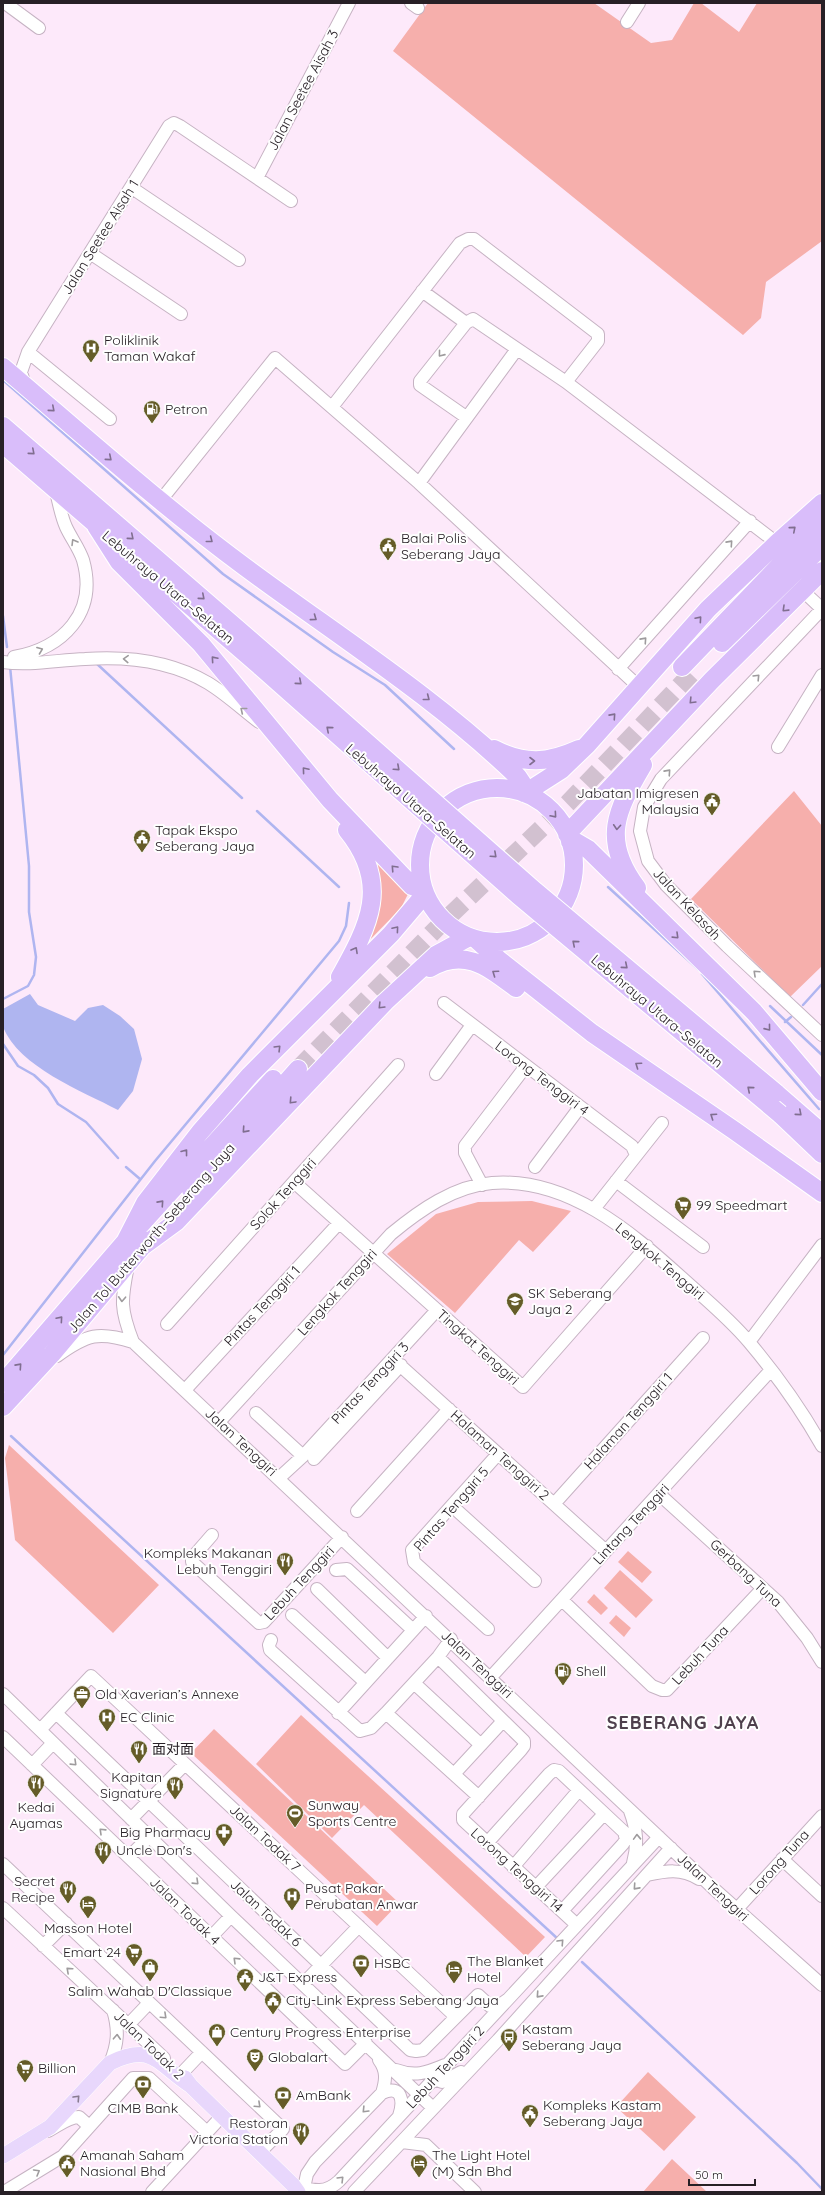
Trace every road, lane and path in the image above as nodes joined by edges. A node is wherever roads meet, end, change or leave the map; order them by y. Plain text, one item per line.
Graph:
1 (349, 3) edge
2 (639, 3) edge
3 (12, 5) edge
4 (627, 22) dead end
5 (39, 28) dead end
6 (257, 178) junction
7 (132, 188) junction
8 (292, 201) dead end
9 (90, 253) junction
10 (239, 260) dead end
11 (422, 291) junction
12 (180, 314) dead end
13 (466, 323) junction
14 (517, 349) junction
15 (28, 352) junction
16 (3, 363) edge
17 (3, 367) edge
18 (566, 382) junction
19 (25, 385) junction
20 (332, 407) junction
21 (466, 417) junction
22 (110, 419) dead end
23 (3, 426) edge
24 (3, 444) edge
25 (419, 483) junction
26 (56, 492) junction
27 (161, 500) junction
28 (822, 504) edge
29 (750, 521) junction
30 (822, 524) edge
31 (96, 526) junction
32 (777, 543) junction
33 (822, 546) edge
34 (822, 571) edge
35 (803, 590) junction
36 (822, 609) edge
37 (3, 661) edge
38 (266, 662) junction
39 (618, 669) junction
40 (822, 675) edge
41 (639, 687) junction
42 (275, 732) junction
43 (655, 741) junction
44 (483, 744) junction
45 (587, 745) junction
46 (778, 747) dead end
47 (526, 794) junction
48 (330, 800) junction
49 (569, 838) junction
50 (425, 892) junction
51 (648, 908) junction
52 (473, 938) junction
53 (410, 980) junction
54 (329, 996) junction
55 (444, 1003) dead end
56 (565, 1011) junction
57 (472, 1025) junction
58 (822, 1035) edge
59 (294, 1065) tunnel mouth
60 (398, 1065) dead end
61 (526, 1066) junction
62 (436, 1074) dead end
63 (822, 1092) edge
64 (580, 1107) junction
65 (662, 1123) dead end
66 (822, 1133) edge
67 (822, 1154) edge
68 (767, 1155) junction
69 (636, 1156) junction
70 (535, 1167) dead end
71 (616, 1181) junction
72 (294, 1182) junction
73 (482, 1185) junction
74 (822, 1193) edge
75 (822, 1203) edge
76 (594, 1209) junction
77 (339, 1222) junction
78 (822, 1245) edge
79 (647, 1246) junction
80 (703, 1247) dead end
81 (131, 1251) junction
82 (373, 1253) junction
83 (437, 1310) junction
84 (167, 1324) dead end
85 (703, 1338) dead end
86 (134, 1342) junction
87 (749, 1342) junction
88 (397, 1362) junction
89 (771, 1370) junction
90 (32, 1376) junction
91 (3, 1383) edge
92 (185, 1390) junction
93 (3, 1406) edge
94 (449, 1409) junction
95 (256, 1413) dead end
96 (219, 1422) junction
97 (822, 1446) edge
98 (498, 1454) junction
99 (309, 1457) junction
100 (279, 1478) junction
101 (659, 1494) junction
102 (554, 1504) junction
103 (452, 1506) junction
104 (357, 1511) dead end
105 (212, 1535) dead end
106 (342, 1537) junction
107 (606, 1551) junction
108 (336, 1570) dead end
109 (535, 1581) dead end
110 (763, 1588) junction
111 (317, 1589) dead end
112 (562, 1600) junction
113 (292, 1615) dead end
114 (426, 1616) junction
115 (488, 1629) dead end
116 (413, 1630) junction
117 (451, 1639) junction
118 (271, 1640) dead end
119 (438, 1657) junction
120 (388, 1658) junction
121 (822, 1662) edge
122 (491, 1677) junction
123 (365, 1682) junction
124 (414, 1683) junction
125 (3, 1694) edge
126 (56, 1713) junction
127 (338, 1713) junction
128 (386, 1713) junction
129 (503, 1721) junction
130 (40, 1730) junction
131 (3, 1737) edge
132 (53, 1743) junction
133 (481, 1745) junction
134 (185, 1764) junction
135 (32, 1765) junction
136 (454, 1774) junction
137 (579, 1790) junction
138 (479, 1797) junction
139 (149, 1801) junction
140 (629, 1808) junction
141 (604, 1814) junction
142 (822, 1816) edge
143 (131, 1819) junction
144 (150, 1836) junction
145 (659, 1837) junction
146 (487, 1842) junction
147 (671, 1848) junction
148 (129, 1857) junction
149 (782, 1859) junction
150 (3, 1864) edge
151 (513, 1866) junction
152 (632, 1866) junction
153 (651, 1871) junction
154 (536, 1887) junction
155 (713, 1888) junction
156 (822, 1896) edge
157 (3, 1908) edge
158 (737, 1909) junction
159 (562, 1911) junction
160 (231, 1916) junction
161 (66, 1923) junction
162 (577, 1925) junction
163 (359, 1926) junction
164 (212, 1936) junction
165 (43, 1946) junction
166 (321, 1965) junction
167 (303, 1984) junction
168 (822, 1985) edge
169 (507, 2000) junction
170 (149, 2003) junction
171 (113, 2010) junction
172 (456, 2017) junction
173 (129, 2024) junction
174 (498, 2040) junction
175 (366, 2043) junction
176 (202, 2052) junction
177 (164, 2058) joint
178 (110, 2063) junction
179 (449, 2063) junction
180 (394, 2069) junction
181 (182, 2073) junction
182 (434, 2079) junction
183 (191, 2086) junction
184 (382, 2093) junction
185 (420, 2095) junction
186 (433, 2108) junction
187 (222, 2116) junction
188 (399, 2117) junction
189 (418, 2125) junction
190 (89, 2126) junction
191 (207, 2132) junction
192 (40, 2134) junction
193 (402, 2142) junction
194 (426, 2145) junction
195 (260, 2152) junction
196 (3, 2156) edge
197 (298, 2189) edge
198 (4, 2192) edge
199 (152, 2192) edge
200 (354, 2192) edge
201 (475, 2192) edge

1 - 6 street, Jalan Seetee Aisah 3
2 - 4 street
3 - 5 street
6 - 7 street, Jalan Seetee Aisah 1
6 - 8 street
7 - 9 street, Jalan Seetee Aisah 1
7 - 10 street
9 - 12 street
9 - 15 street, Jalan Seetee Aisah 1
11 - 13 street
11 - 18 street
11 - 20 street
13 - 14 street
13 -> 21 street
14 - 18 street
14 - 21 street
15 - 16 street, Jalan Seetee Aisah 1
15 - 19 street, Jalan Seetee Aisah 1
15 - 22 street
17 - 19 highway
18 - 29 street
19 -> 27 highway
20 - 25 street
20 - 27 street
21 - 25 street
23 -> 38 highway, Lebuhraya Utara–Selatan
24 - 26 highway, Lebuhraya Utara–Selatan
25 - 39 street
26 - 31 highway, Lebuhraya Utara–Selatan
37 -> 26 street
27 -> 44 highway
32 -> 28 highway
29 - 32 street
39 -> 29 street
30 - 33 highway
31 - 38 highway, Lebuhraya Utara–Selatan
42 -> 31 highway
41 -> 32 highway
34 - 35 highway
35 - 36 street
35 -> 43 highway
58 -> 36 street, Jalan Kelasah
42 -> 37 street
38 -> 66 highway, Lebuhraya Utara–Selatan, bridge
67 -> 38 highway, Lebuhraya Utara–Selatan, bridge
39 - 41 street
40 - 46 street
45 -> 41 highway
48 -> 42 highway
43 - 49 highway
43 -> 51 highway
44 -> 45 highway
44 - 47 highway
45 - 47 highway
47 -> 49 highway
47 - 50 highway
50 -> 48 highway
54 -> 48 highway
49 - 51 highway
49 - 52 highway
50 - 52 highway
54 -> 50 highway
51 -> 63 highway
52 - 53 highway
52 - 56 highway
56 -> 53 highway
53 -> 81 highway
81 -> 54 highway
55 - 57 street, Lorong Tenggiri 4
68 -> 56 highway
57 - 61 street, Lorong Tenggiri 4
57 - 62 street
59 - 81 highway, Jalan Tol Butterworth–Seberang Jaya
60 - 72 street, Solok Tenggiri
61 - 64 street, Lorong Tenggiri 4
61 - 73 street
64 - 69 street, Lorong Tenggiri 4
64 - 70 street
65 - 69 street
68 - 74 highway
68 - 75 main road
69 - 71 street
71 - 76 street
71 - 80 street
72 - 77 street, Tingkat Tenggiri
72 - 84 street, Solok Tenggiri
73 - 76 street, Lengkok Tenggiri
73 - 82 street, Lengkok Tenggiri
76 - 79 street, Lengkok Tenggiri
77 - 82 street, Tingkat Tenggiri
77 - 92 street, Pintas Tenggiri 1
78 - 87 street
79 - 83 street, Tingkat Tenggiri
79 - 87 street, Lengkok Tenggiri
81 -> 86 street
81 - 90 highway, Jalan Tol Butterworth–Seberang Jaya
91 -> 81 highway, Jalan Tol Butterworth–Seberang Jaya
82 - 83 street, Tingkat Tenggiri
82 - 96 street, Lengkok Tenggiri
83 - 88 street, Pintas Tenggiri 3
85 - 102 street, Halaman Tenggiri 1
86 - 90 street
86 - 92 street, Jalan Tenggiri
87 - 89 street, Lengkok Tenggiri
88 - 94 street, Halaman Tenggiri 2
88 - 99 street, Pintas Tenggiri 3
89 - 97 street, Lengkok Tenggiri
89 - 101 street, Lintang Tenggiri
90 - 93 highway, Jalan Tol Butterworth–Seberang Jaya
92 - 96 street, Jalan Tenggiri
94 - 98 street, Halaman Tenggiri 2
94 - 104 street
95 - 99 street
96 - 100 street, Jalan Tenggiri
98 - 102 street, Halaman Tenggiri 2
98 - 103 street, Pintas Tenggiri 5
99 - 100 street, Pintas Tenggiri 3
100 - 106 street, Jalan Tenggiri
101 - 107 street, Lintang Tenggiri
101 - 110 street, Gerbang Tuna
102 - 107 street, Halaman Tenggiri 2
103 - 109 street
103 - 115 street, Pintas Tenggiri 5
105 - 106 street, Lebuh Tenggiri
106 - 114 street, Jalan Tenggiri
107 - 112 street, Lintang Tenggiri
108 - 116 street
110 - 112 street, Lebuh Tuna
110 - 121 street, Gerbang Tuna
111 - 120 street
112 - 122 street, Lintang Tenggiri
113 - 123 street
114 - 116 street
114 - 117 street, Jalan Tenggiri
116 - 120 street
117 - 119 street
117 - 122 street, Jalan Tenggiri
118 - 127 street
119 - 124 street
119 - 129 street
120 - 123 street
122 - 140 street, Jalan Tenggiri
123 - 127 street
124 - 128 street
124 - 133 street
125 - 130 street, Jalan Todak 4
126 - 130 street
126 - 134 street, Jalan Todak 7
126 - 139 street, Jalan Todak 6
127 - 128 street
128 - 136 street
129 - 133 street
129 - 138 street, Lorong Tenggiri 14
130 - 132 street, Jalan Todak 4
131 - 135 street, Jalan Todak 4
132 - 135 street
132 -> 143 street, Jalan Todak 4
133 - 136 street
134 - 139 street
134 - 163 street, Jalan Todak 7
148 -> 135 street, Jalan Todak 4
136 - 138 street
137 - 141 street
137 - 146 street
137 - 151 street
138 - 146 street, Lorong Tenggiri 14
139 - 143 street
139 - 166 street, Jalan Todak 6
140 - 145 street, Jalan Tenggiri
152 -> 140 street
141 - 154 street
141 - 159 street
142 - 149 street, Lorong Tuna
143 - 144 street, Jalan Todak 4
144 - 148 street
144 -> 160 street, Jalan Todak 4
145 - 147 street, Jalan Tenggiri
145 - 152 street, Lebuh Tenggiri 2
146 - 151 street, Lorong Tenggiri 14
147 - 153 street, Lebuh Tenggiri 2
147 - 155 street, Jalan Tenggiri
148 - 164 street, Jalan Todak 4
149 - 156 street
149 - 158 street, Lorong Tuna
150 - 161 street
151 - 154 street, Lorong Tenggiri 14
152 - 153 street
152 - 162 street, Lebuh Tenggiri 2
153 - 155 street
153 -> 174 street, Lebuh Tenggiri 2
154 - 159 street, Lorong Tenggiri 14
155 - 158 street, Jalan Tenggiri
157 - 165 street, Jalan Todak 2
158 - 168 street, Jalan Tenggiri
159 - 162 street, Lorong Tenggiri 14
160 - 164 street
160 - 167 street, Jalan Todak 4
161 - 165 street
161 - 170 street
169 -> 162 street, Lebuh Tenggiri 2
163 - 166 street
163 - 172 street, Jalan Todak 7
175 -> 164 street, Jalan Todak 4
171 -> 165 street, Jalan Todak 2
166 - 167 street
166 - 172 street, Jalan Todak 6
167 - 175 street, Jalan Todak 4
169 - 172 street, Jalan Todak 6
169 - 179 street, Lebuh Tenggiri 2
170 - 173 street
170 -> 176 street
171 - 173 street, Jalan Todak 2
178 -> 171 street
173 - 177 street, Jalan Todak 2
174 - 182 street
174 - 186 street, Lebuh Tenggiri 2
175 - 180 street, Jalan Todak 4
175 - 184 street
176 - 181 street
176 -> 195 street
177 - 181 main road, Jalan Todak 2
178 - 183 main road
192 -> 178 main road
179 - 180 street
179 - 182 street, Lebuh Tenggiri 2
180 - 185 street, Jalan Todak 4
181 - 183 main road, Jalan Todak 2
182 - 185 street, Lebuh Tenggiri 2
183 - 187 main road, Jalan Todak 2
184 - 188 street
184 -> 197 street
185 - 186 street, Jalan Todak 4
185 - 188 street, Lebuh Tenggiri 2
186 - 189 street, Lebuh Tenggiri 2
187 - 191 street
187 - 195 main road, Jalan Todak 2
197 -> 188 street, Lebuh Tenggiri 2
189 - 193 street, Lebuh Tenggiri 2
189 - 194 street
190 - 191 street, Jalan Todak 2
190 - 192 street
198 -> 190 street
191 - 199 street
192 - 196 main road
193 - 194 street
193 - 200 street, Lebuh Tenggiri 2
194 - 201 street
195 - 197 main road, Jalan Todak 2

